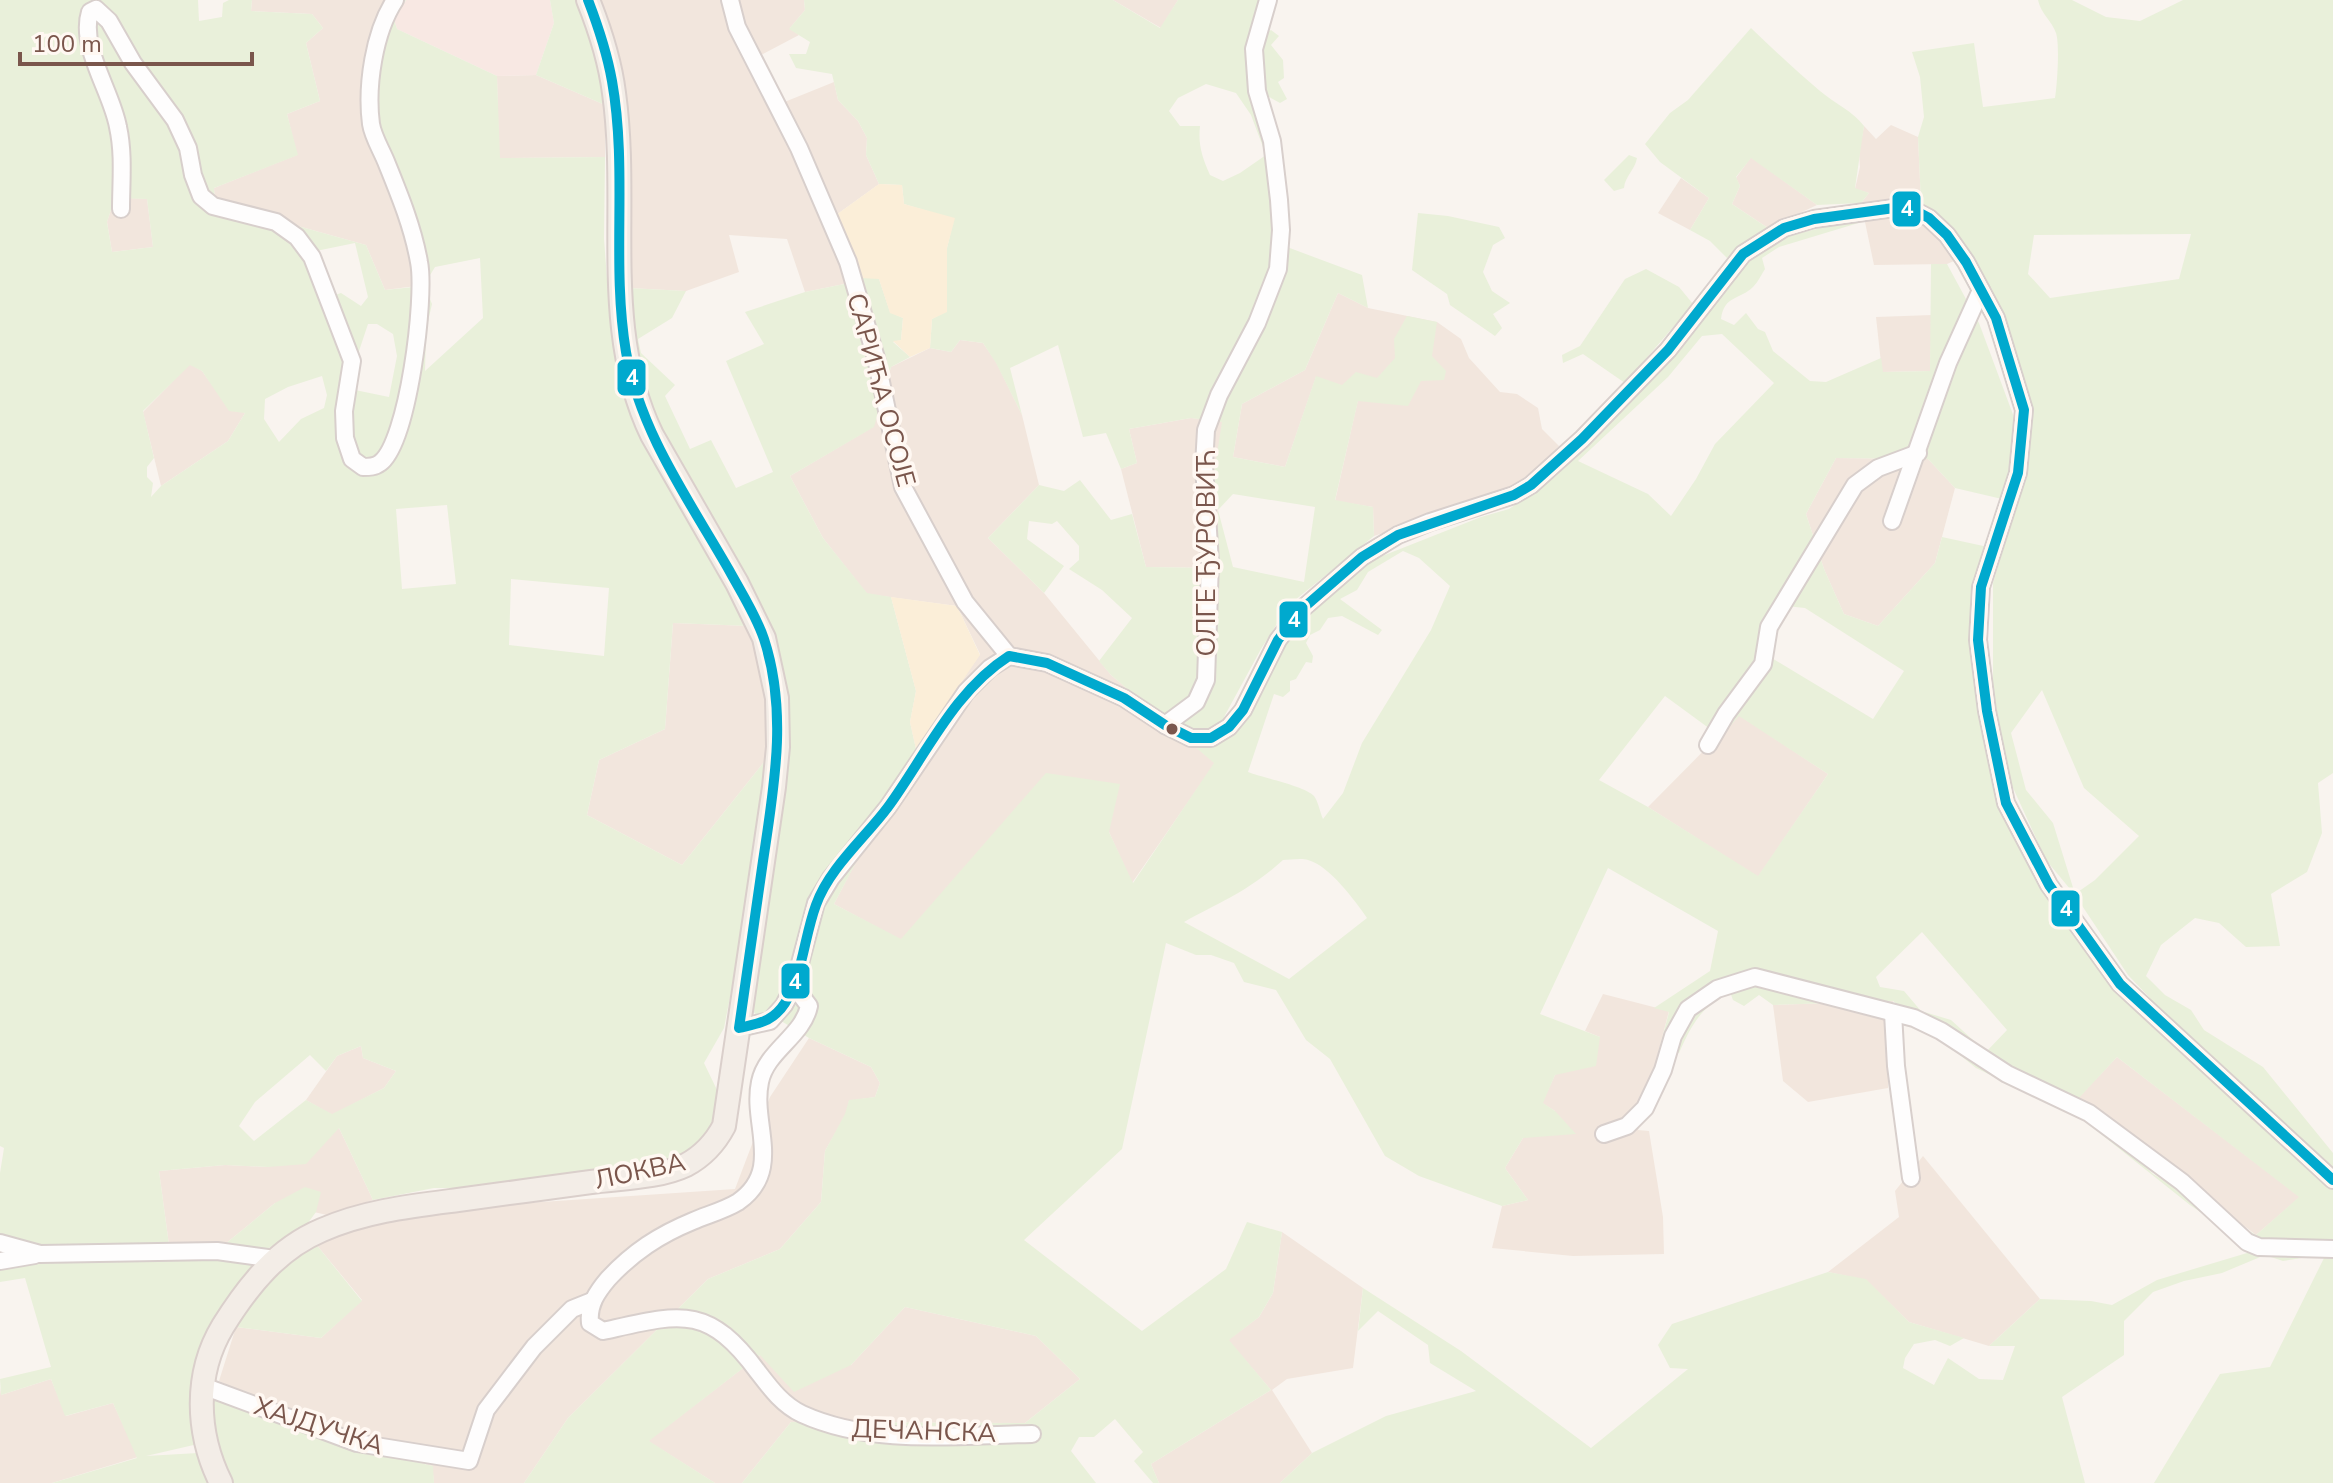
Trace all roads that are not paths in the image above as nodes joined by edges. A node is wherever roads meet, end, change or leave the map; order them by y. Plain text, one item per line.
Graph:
1 (395, 0) edge
2 (588, 0) edge
3 (730, 0) edge
4 (1268, 0) edge
5 (92, 5) edge
6 (121, 209) dead end
7 (1981, 290) junction
8 (1918, 453) junction
9 (1892, 521) dead end
10 (1009, 656) junction
11 (1165, 725) junction
12 (1708, 745) dead end
13 (794, 986) junction
14 (1893, 1013) junction
15 (739, 1028) junction
16 (1604, 1134) dead end
17 (1911, 1178) dead end
18 (2333, 1180) edge
19 (0, 1243) edge
20 (2333, 1249) edge
21 (40, 1254) junction
22 (275, 1259) junction
23 (0, 1261) edge
24 (592, 1301) junction
25 (203, 1386) junction
26 (1032, 1434) dead end
27 (221, 1483) edge

1 - 5 street
2 - 15 main road, ЛОКВА
3 - 10 street, САРИЋА ОСОЈЕ
4 - 11 street, ОЛГЕ ЂУРОВИЋ
5 - 6 street
7 - 8 street
7 - 11 street
7 - 18 street
8 - 9 street
8 - 12 street
10 - 11 street
10 - 13 street
13 - 15 street
13 - 24 street
14 - 16 street
14 - 17 street
14 - 20 street
15 - 22 main road, ЛОКВА
19 - 21 street
21 - 22 street
21 - 23 street
22 - 25 main road, ЛОКВА
24 - 25 street, ХАЈДУЧКА
24 - 26 street, ДЕЧАНСКА
25 - 27 main road, ЛОКВА

